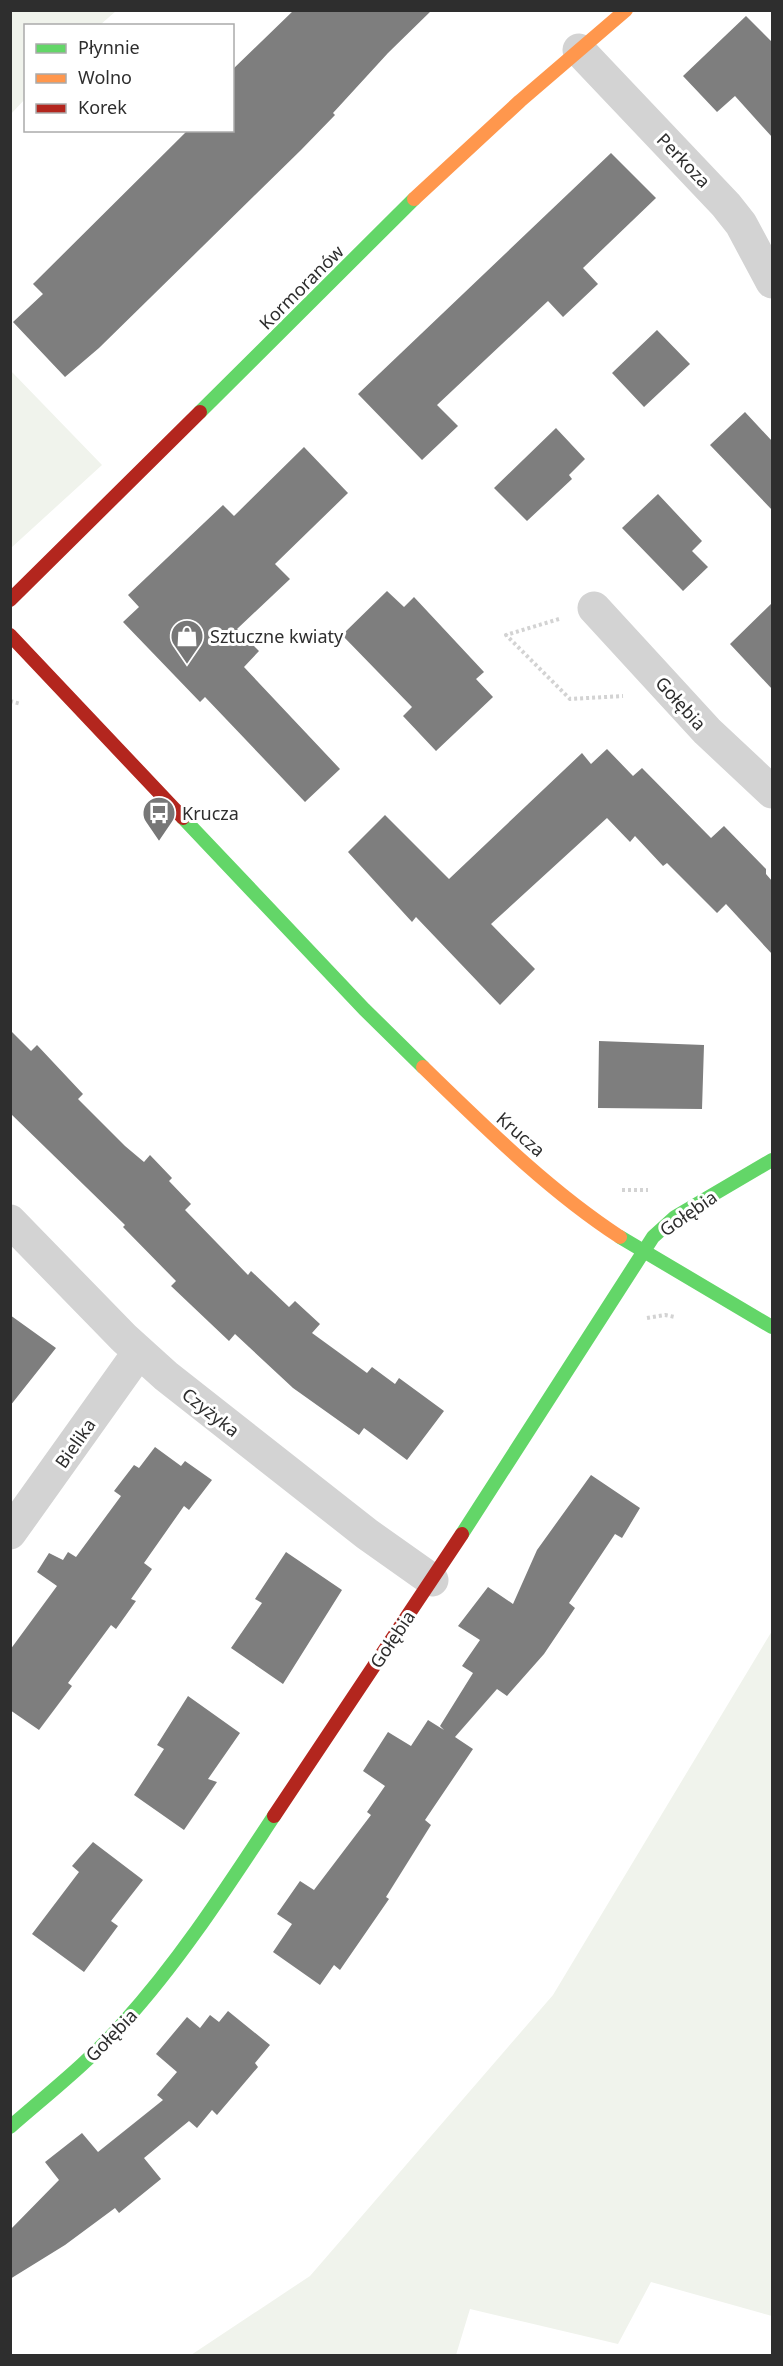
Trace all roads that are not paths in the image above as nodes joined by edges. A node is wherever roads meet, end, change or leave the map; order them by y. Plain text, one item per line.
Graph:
1 (627, 10) edge
2 (579, 50) junction
3 (772, 282) edge
4 (10, 600) edge
5 (594, 608) road end
6 (10, 635) edge
7 (772, 792) edge
8 (772, 1160) edge
9 (10, 1221) edge
10 (642, 1252) junction
11 (772, 1327) edge
12 (139, 1352) junction
13 (10, 1533) edge
14 (432, 1580) junction
15 (10, 2127) edge

1 - 2 street, Kormoranów
2 - 3 street, Perkoza
2 - 4 street, Kormoranów
5 - 7 street, Gołębia
6 - 10 street, Krucza
8 - 10 street, Gołębia
9 - 12 street, Czyżyka
10 - 11 street, Krucza
10 - 14 street, Gołębia
12 - 13 street, Bielika
12 - 14 street, Czyżyka
14 - 15 street, Gołębia

